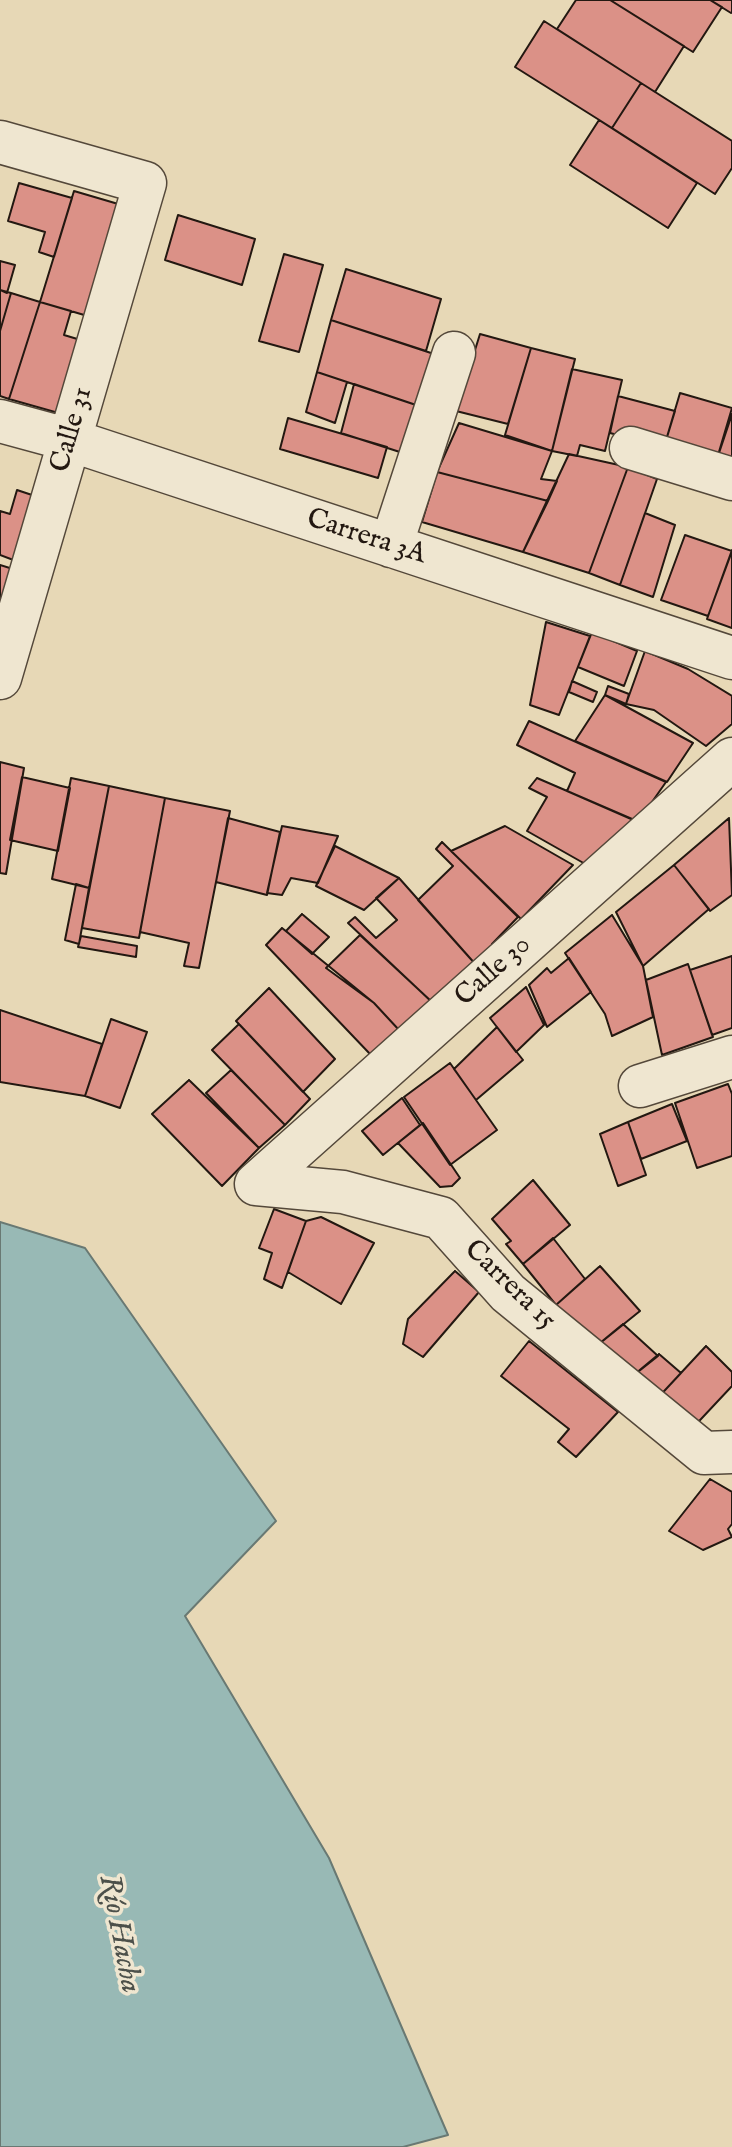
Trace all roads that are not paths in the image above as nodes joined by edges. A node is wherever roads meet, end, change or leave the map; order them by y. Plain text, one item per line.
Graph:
1 (0, 142) edge
2 (454, 353) dead end
3 (0, 421) edge
4 (70, 440) junction
5 (631, 448) dead end
6 (732, 479) edge
7 (391, 546) junction
8 (732, 658) edge
9 (0, 678) edge
10 (732, 759) edge
11 (732, 1057) edge
12 (640, 1086) dead end
13 (256, 1184) joint
14 (732, 1452) edge

1 - 4 street, Calle 31
2 - 7 street
3 - 4 street, Carrera 3A
4 - 7 street, Carrera 3A
4 - 9 street, Calle 31
5 - 6 street
7 - 8 street, Carrera 3A
10 - 13 street, Calle 30
11 - 12 street
13 - 14 street, Carrera 15

